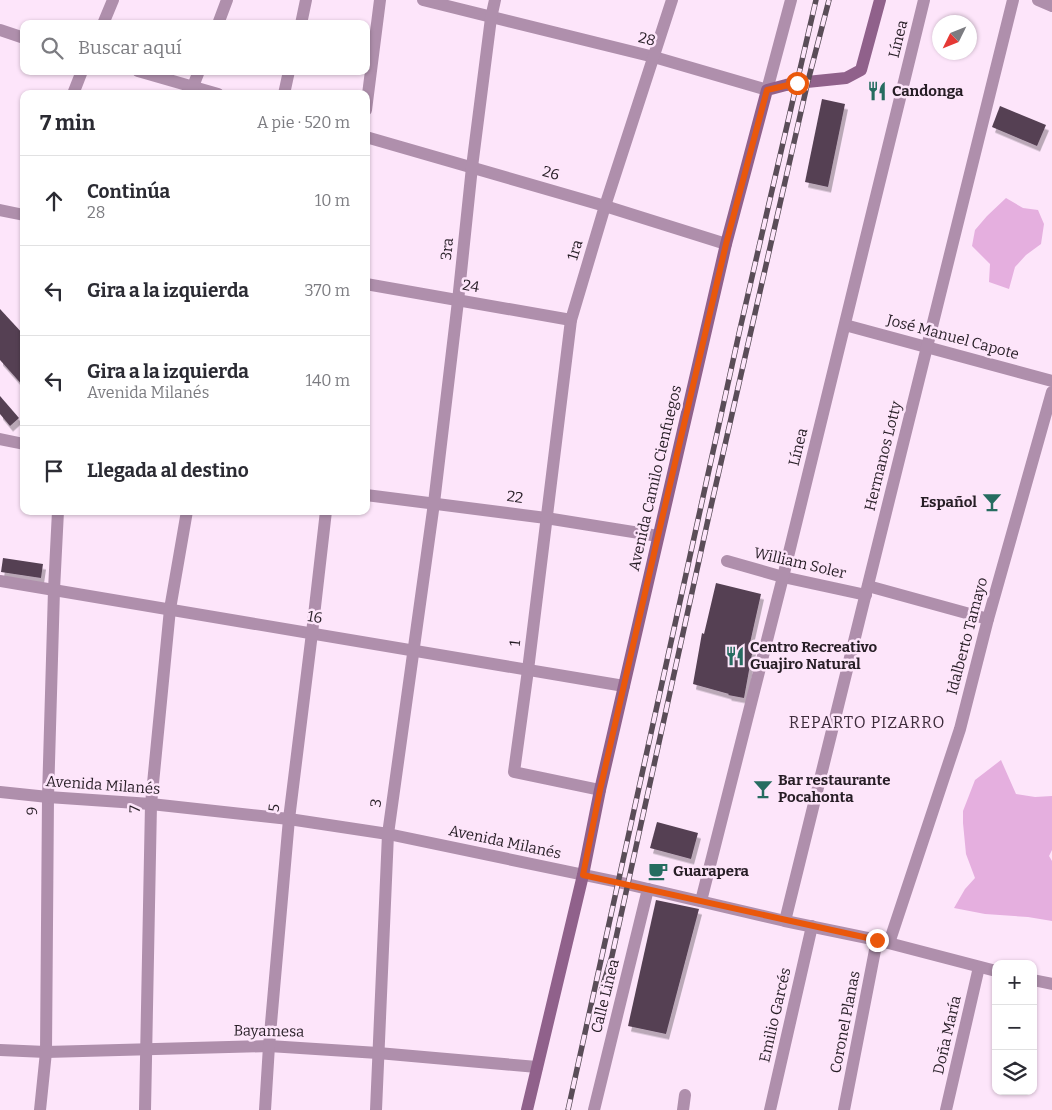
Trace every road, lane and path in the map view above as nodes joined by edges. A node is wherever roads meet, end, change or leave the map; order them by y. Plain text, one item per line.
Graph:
1 (113, 0) edge
2 (227, 0) edge
3 (306, 0) edge
4 (380, 0) edge
5 (424, 0) edge
6 (495, 0) edge
7 (672, 0) edge
8 (791, 0) edge
9 (880, 0) edge
10 (924, 0) edge
11 (1013, 0) edge
12 (1038, 0) edge
13 (1052, 6) edge
14 (491, 18) junction
15 (105, 20) edge
16 (220, 20) edge
17 (302, 20) edge
18 (0, 30) edge
19 (20, 37) edge
20 (654, 57) junction
21 (861, 70) joint
22 (80, 75) edge
23 (149, 75) edge
24 (198, 75) edge
25 (288, 75) edge
26 (75, 90) edge
27 (192, 90) edge
28 (285, 90) edge
29 (369, 90) edge
30 (767, 90) junction
31 (370, 138) edge
32 (472, 168) junction
33 (605, 206) junction
34 (0, 210) edge
35 (20, 213) edge
36 (726, 244) junction
37 (370, 285) edge
38 (458, 300) junction
39 (571, 320) junction
40 (845, 325) junction
41 (926, 347) junction
42 (1052, 381) edge
43 (1052, 392) edge
44 (0, 439) edge
45 (20, 443) edge
46 (370, 494) edge
47 (434, 502) junction
48 (58, 515) edge
49 (186, 515) edge
50 (326, 515) edge
51 (546, 518) junction
52 (658, 536) junction
53 (727, 561) dead end
54 (783, 577) junction
55 (0, 581) edge
56 (54, 590) junction
57 (867, 590) junction
58 (170, 609) junction
59 (988, 619) junction
60 (312, 633) junction
61 (414, 650) junction
62 (528, 670) junction
63 (624, 686) junction
64 (600, 790) junction
65 (0, 792) edge
66 (48, 797) junction
67 (151, 804) junction
68 (289, 819) junction
69 (388, 834) junction
70 (583, 875) junction
71 (648, 889) junction
72 (701, 901) junction
73 (785, 921) junction
74 (812, 926) junction
75 (883, 942) junction
76 (980, 967) junction
77 (992, 970) edge
78 (1037, 981) edge
79 (1052, 984) edge
80 (269, 1046) junction
81 (0, 1050) edge
82 (145, 1050) junction
83 (46, 1052) junction
84 (378, 1052) junction
85 (537, 1067) junction
86 (685, 1095) dead end
87 (40, 1110) edge
88 (145, 1110) edge
89 (265, 1110) edge
90 (376, 1110) edge
91 (527, 1110) edge
92 (594, 1110) edge
93 (683, 1110) edge
94 (770, 1110) edge
95 (844, 1110) edge
96 (946, 1110) edge

1 - 15 street
2 - 16 street
3 - 17 street
4 - 29 street
5 - 14 street, 28
6 - 14 street, 3ra
7 - 20 street, 1ra
8 - 30 street
9 - 21 main road, Línea
10 - 40 street, Línea
11 - 41 street, Hermanos Lotty
12 - 13 street
14 - 20 street, 28
14 - 32 street, 3ra
18 - 19 street
20 - 30 street, 28
20 - 33 street, 1ra
21 - 30 main road, 28
22 - 26 street
23 - 27 street
24 - 27 street
25 - 28 street
30 - 36 main road, Avenida Camilo Cienfuegos
31 - 32 street, 26
32 - 33 street, 26
32 - 38 street, 3ra
33 - 36 street, 26
33 - 39 street, 1ra
34 - 35 street
36 - 52 main road, Avenida Camilo Cienfuegos
37 - 38 street, 24
38 - 39 street, 24
38 - 47 street, 3ra
39 - 51 street, 1ra
40 - 41 street, José Manuel Capote
40 - 54 street, Línea
41 - 42 street, José Manuel Capote
41 - 57 street, Hermanos Lotty
43 - 59 street, Idalberto Tamayo
44 - 45 street
46 - 47 street, 22
47 - 51 street, 22
47 - 61 street, 3
48 - 56 street, 9
49 - 58 street, 7
50 - 60 street, 5
51 - 52 street, 22
51 - 62 street, 1
52 - 63 main road, Avenida Camilo Cienfuegos
53 - 54 street, William Soler
54 - 57 street, William Soler
54 - 72 street, Línea
55 - 56 street, 16
56 - 58 street, 16
56 - 66 street, 9
57 - 59 street, William Soler
57 - 73 street, Hermanos Lotty
58 - 60 street, 16
58 - 67 street, 7
59 - 75 street, Idalberto Tamayo
60 - 61 street, 16
60 - 68 street, 5
61 - 62 street, 16
61 - 69 street, 3
62 - 63 street, 16
62 - 64 street, 1
63 - 64 main road, Avenida Camilo Cienfuegos
64 - 70 main road, Avenida Camilo Cienfuegos
65 - 66 street, Avenida Milanés
66 - 67 street, Avenida Milanés
66 - 83 street, 9
67 - 68 street, Avenida Milanés
67 - 82 street, 7
68 - 69 street, Avenida Milanés
68 - 80 street, 5
69 - 70 street, Avenida Milanés
69 - 84 street, 3
70 - 71 street, Avenida Milanés
70 - 85 main road, Avenida Camilo Cienfuegos
71 - 72 street, Avenida Milanés
71 - 92 street, Calle Linea
72 - 73 street, Avenida Milanés
73 - 74 street, Avenida Milanés
74 - 75 street, Avenida Milanés
74 - 94 street, Emilio Garcés
75 - 76 street, Avenida Milanés
75 - 95 street, Coronel Planas
76 - 77 street, Avenida Milanés
76 - 96 street, Doña María
78 - 79 street
80 - 82 street, Bayamesa
80 - 84 street, Bayamesa
80 - 89 street, 5
81 - 83 street, Bayamesa
82 - 83 street, Bayamesa
82 - 88 street, 7
83 - 87 street, 9
84 - 85 street, Bayamesa
84 - 90 street, 3
85 - 91 main road, Avenida Camilo Cienfuegos
86 - 93 street

